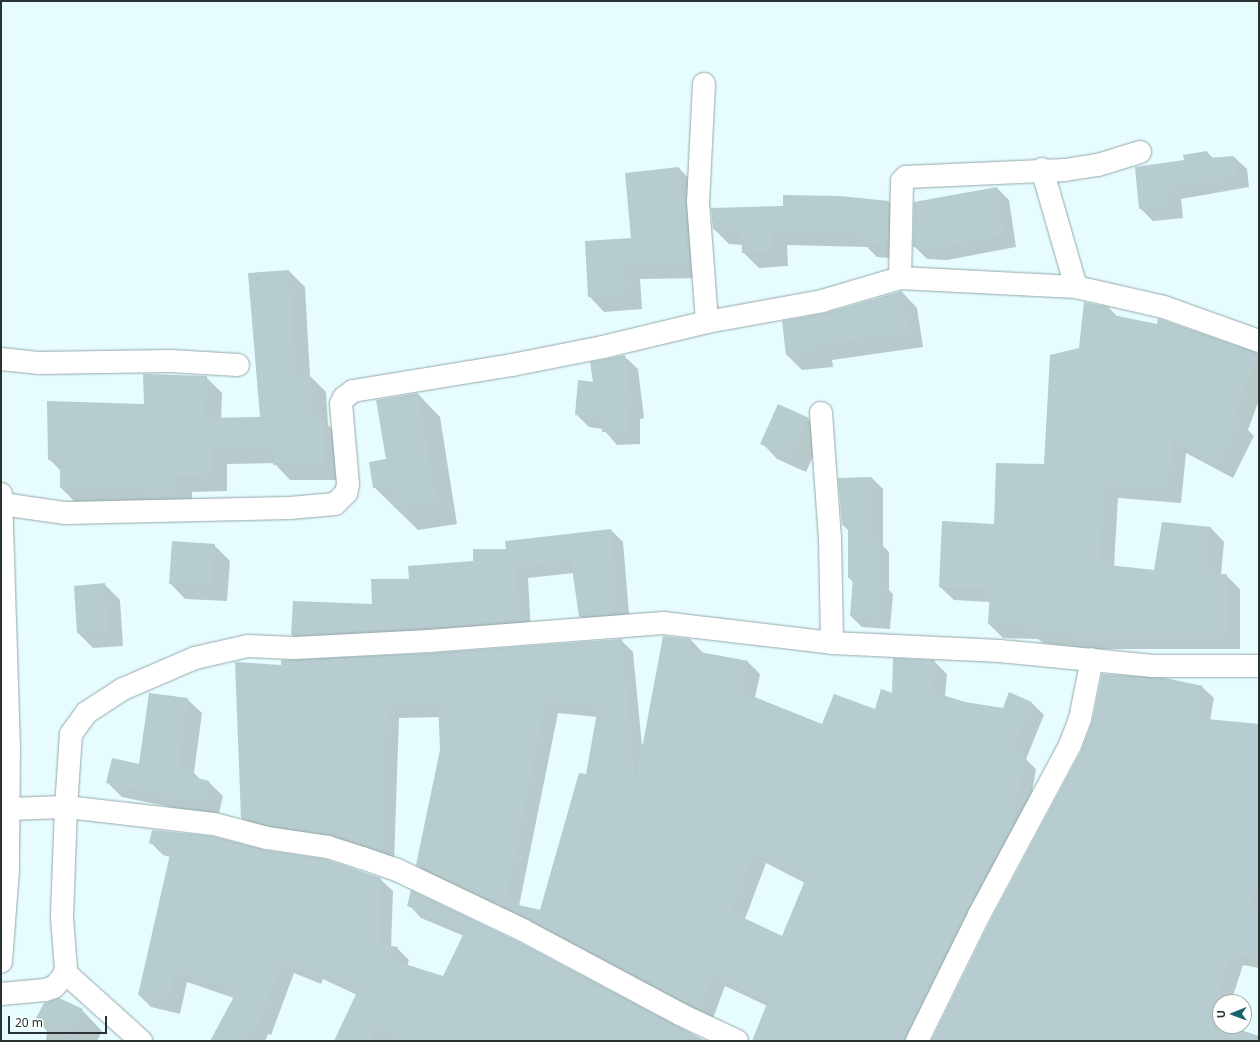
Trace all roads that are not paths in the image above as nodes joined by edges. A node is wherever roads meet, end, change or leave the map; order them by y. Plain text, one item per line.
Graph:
1 (704, 84) dead end
2 (1140, 152) dead end
3 (1042, 169) junction
4 (900, 278) junction
5 (1076, 287) junction
6 (707, 322) junction
7 (1259, 341) edge
8 (1, 359) edge
9 (238, 365) dead end
10 (821, 413) dead end
11 (1, 499) edge
12 (832, 643) junction
13 (1092, 659) junction
14 (1259, 666) edge
15 (66, 807) junction
16 (8, 809) junction
17 (1, 962) edge
18 (63, 977) junction
19 (1, 994) edge
20 (141, 1041) edge
21 (737, 1041) edge
22 (917, 1041) edge

1 - 6 street
2 - 3 street
3 - 4 street
3 - 5 street
4 - 5 street
4 - 6 street
5 - 7 street
6 - 11 street
8 - 9 street
10 - 12 street
11 - 16 street
12 - 13 street
12 - 15 street
13 - 14 street
13 - 22 street
15 - 16 street
15 - 18 street
15 - 21 street
16 - 17 street
18 - 19 street
18 - 20 street

